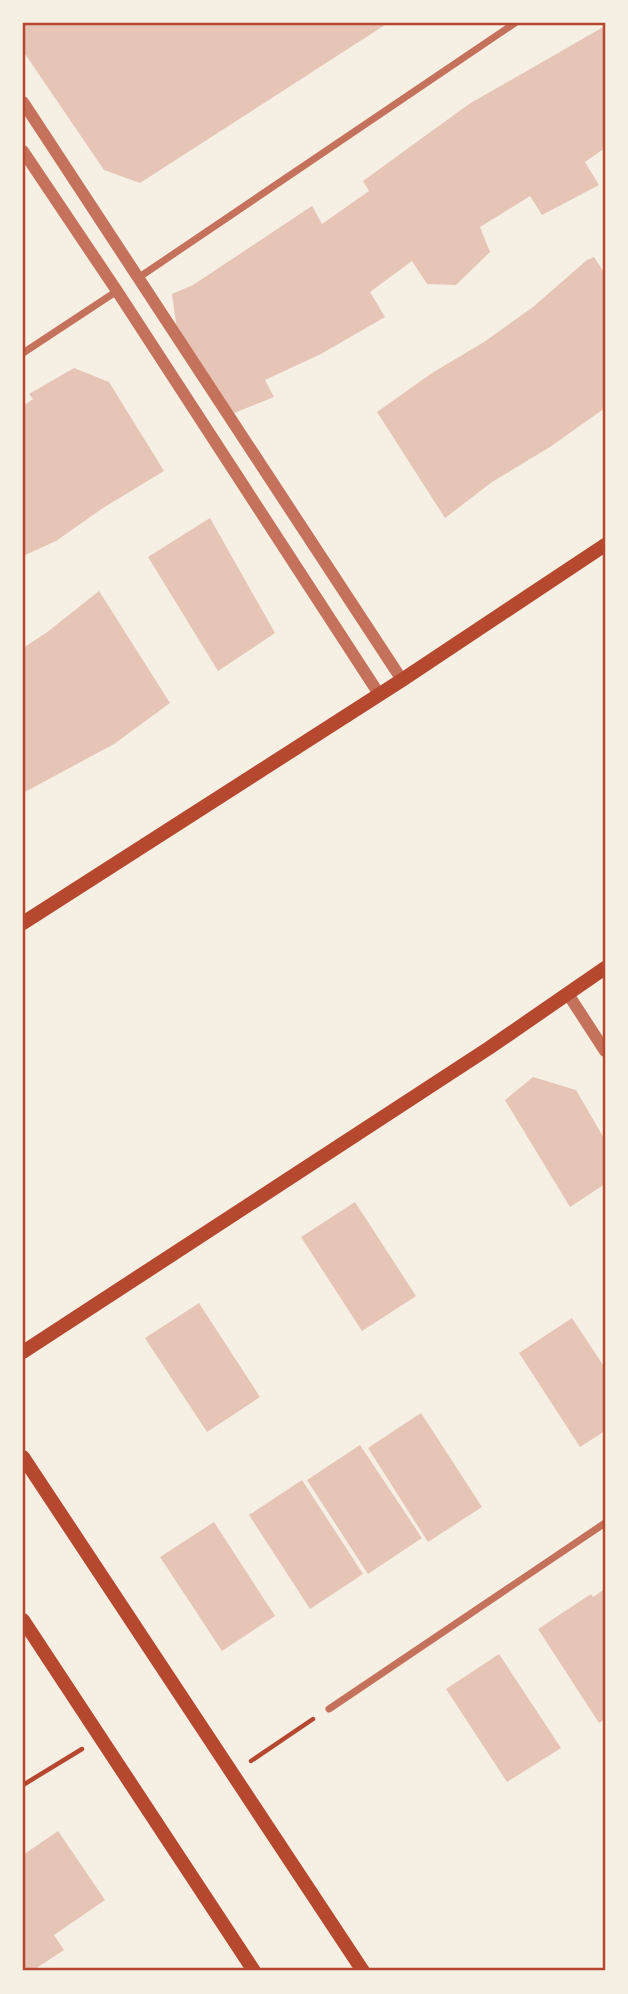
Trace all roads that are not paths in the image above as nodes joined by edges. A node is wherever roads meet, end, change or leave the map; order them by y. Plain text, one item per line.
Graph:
1 (515, 23) edge
2 (23, 102) edge
3 (23, 151) edge
4 (138, 278) junction
5 (117, 291) junction
6 (23, 353) edge
7 (605, 545) edge
8 (402, 680) junction
9 (379, 694) junction
10 (23, 923) edge
11 (605, 968) edge
12 (568, 994) junction
13 (605, 1051) edge
14 (23, 1352) edge
15 (23, 1457) edge
16 (605, 1522) edge
17 (23, 1620) edge
18 (329, 1709) road end
19 (254, 1971) edge
20 (363, 1971) edge

1 - 4 street
2 - 4 street
3 - 5 street
4 - 5 street
4 - 8 street
5 - 6 street
5 - 9 street
7 - 8 main road
8 - 9 main road
9 - 10 main road
11 - 12 main road
12 - 13 street
12 - 14 main road
15 - 20 main road
16 - 18 street
17 - 19 main road

